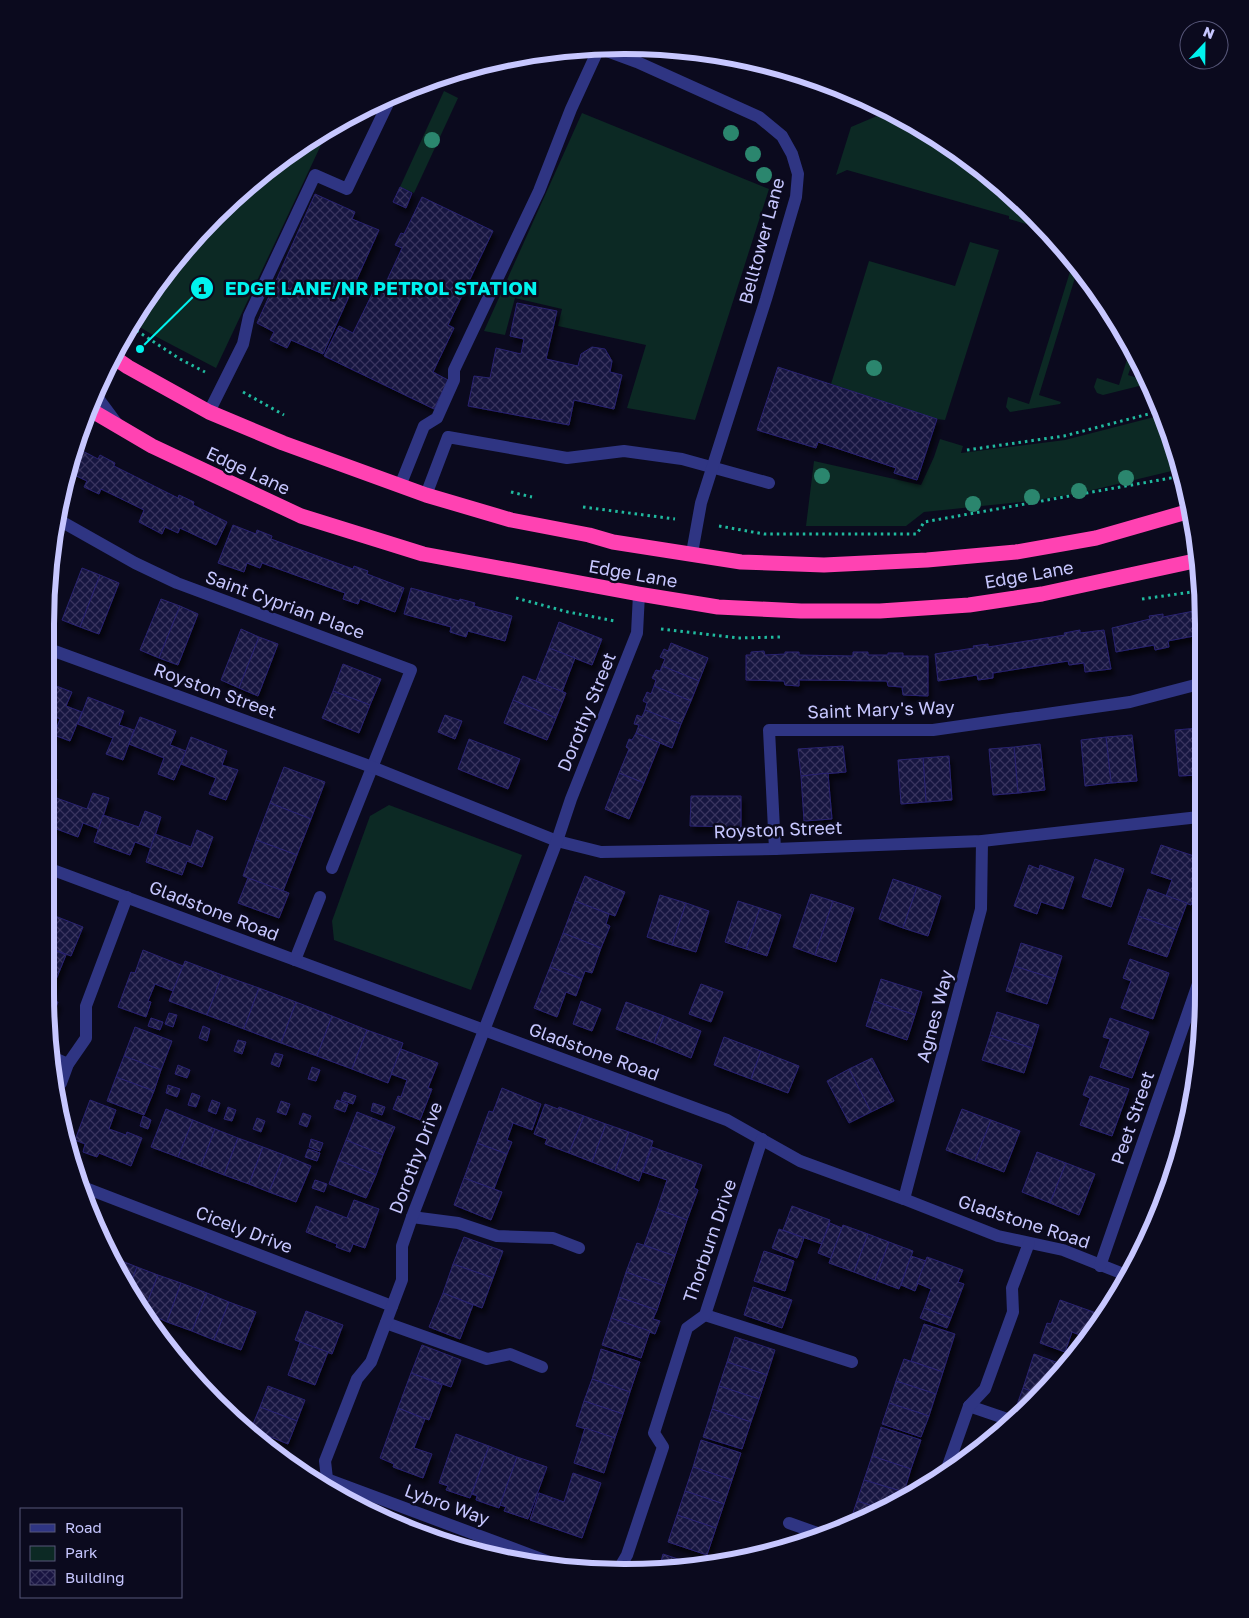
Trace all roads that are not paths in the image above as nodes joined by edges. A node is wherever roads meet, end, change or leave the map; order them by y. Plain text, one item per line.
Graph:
1 (616, 54) edge
2 (596, 55) edge
3 (387, 106) edge
4 (119, 361) edge
5 (100, 400) edge
6 (95, 412) edge
7 (209, 412) junction
8 (120, 427) junction
9 (711, 469) junction
10 (769, 483) dead end
11 (400, 486) junction
12 (426, 496) junction
13 (1184, 514) edge
14 (63, 523) edge
15 (692, 554) junction
16 (1191, 562) edge
17 (639, 594) junction
18 (54, 651) edge
19 (1195, 685) edge
20 (372, 767) junction
21 (1195, 816) edge
22 (557, 841) junction
23 (982, 841) junction
24 (775, 849) junction
25 (332, 868) dead end
26 (54, 869) edge
27 (127, 897) junction
28 (320, 897) dead end
29 (295, 960) junction
30 (1195, 993) edge
31 (483, 1030) junction
32 (58, 1060) edge
33 (68, 1064) junction
34 (61, 1082) edge
35 (762, 1140) junction
36 (89, 1189) edge
37 (904, 1199) junction
38 (412, 1217) junction
39 (1029, 1243) junction
40 (579, 1248) dead end
41 (1100, 1266) junction
42 (1122, 1274) edge
43 (392, 1306) junction
44 (705, 1315) junction
45 (386, 1323) junction
46 (852, 1362) dead end
47 (542, 1367) dead end
48 (969, 1406) junction
49 (1006, 1419) edge
50 (949, 1463) edge
51 (326, 1480) edge
52 (338, 1487) edge
53 (790, 1523) dead end
54 (814, 1532) edge
55 (533, 1556) edge
56 (622, 1564) edge

1 - 9 street, Belltower Lane
2 - 11 street
3 - 7 street
4 - 7 highway, Edge Lane
5 - 8 street
6 - 8 highway, Edge Lane
7 - 11 highway, Edge Lane
8 - 17 highway, Edge Lane
9 - 10 street
9 - 12 street
9 - 15 street, Belltower Lane
11 - 12 highway, Edge Lane
12 - 15 highway, Edge Lane
13 - 15 highway, Edge Lane
14 - 20 street, Saint Cyprian Place
16 - 17 highway, Edge Lane
17 - 22 street, Dorothy Street
18 - 20 street, Royston Street
19 - 24 street, Saint Mary's Way
20 - 22 street, Royston Street
20 - 25 street
21 - 23 street, Royston Street
22 - 24 street, Royston Street
22 - 31 street, Dorothy Drive
23 - 24 street, Royston Street
23 - 37 street, Agnes Way
26 - 27 street, Gladstone Road
27 - 29 street, Gladstone Road
27 - 33 street
28 - 29 street
29 - 31 street, Gladstone Road
30 - 41 street, Peet Street
31 - 35 street, Gladstone Road
31 - 38 street, Dorothy Drive
32 - 33 street
33 - 34 street
35 - 37 street, Gladstone Road
35 - 44 street, Thorburn Drive
36 - 43 street, Cicely Drive
37 - 39 street, Gladstone Road
38 - 40 street
38 - 43 street, Dorothy Drive
39 - 41 street, Gladstone Road
39 - 48 street
41 - 42 street, Gladstone Road
43 - 45 street, Dorothy Drive
44 - 46 street
44 - 56 street, Thorburn Drive
45 - 47 street
45 - 51 street, Dorothy Drive
48 - 49 street
48 - 50 street
52 - 55 street, Lybro Way
53 - 54 street

